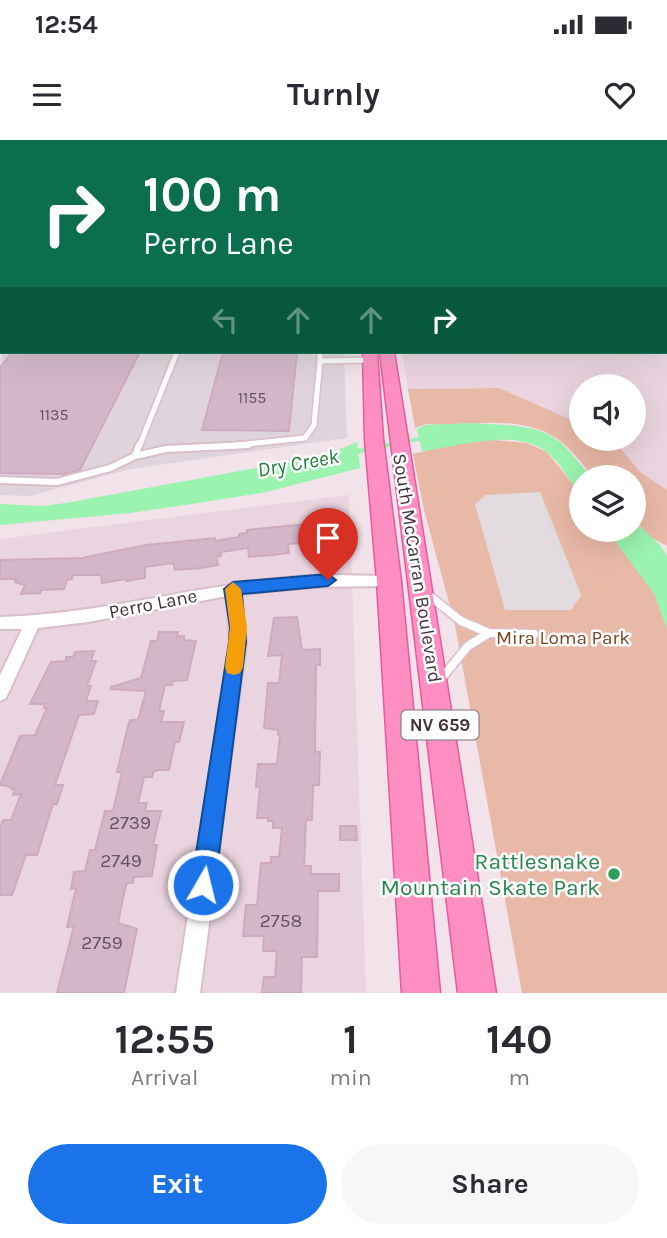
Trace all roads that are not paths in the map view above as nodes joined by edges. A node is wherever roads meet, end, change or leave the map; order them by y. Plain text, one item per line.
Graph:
1 (176, 354) edge
2 (320, 354) edge
3 (387, 354) edge
4 (371, 356) edge
5 (320, 361) junction
6 (387, 448) junction
7 (135, 456) junction
8 (0, 480) edge
9 (389, 581) junction
10 (420, 588) junction
11 (233, 589) junction
12 (32, 623) junction
13 (0, 624) edge
14 (489, 634) junction
15 (534, 634) dead end
16 (435, 686) junction
17 (0, 693) edge
18 (188, 993) edge
19 (421, 993) edge
20 (477, 993) edge

1 - 7 lane
2 - 5 lane
3 - 6 main road, South McCarran Boulevard / NV 659
4 - 5 lane
4 - 6 main road, South McCarran Boulevard / NV 659
5 - 7 lane
6 - 9 main road, South McCarran Boulevard / NV 659
6 - 10 main road, South McCarran Boulevard / NV 659
7 - 8 lane
9 - 11 street, Perro Lane
9 - 19 main road, South McCarran Boulevard / NV 659
10 - 14 lane
10 - 16 main road, South McCarran Boulevard / NV 659
11 - 12 street, Perro Lane
11 - 18 street
12 - 13 street, Perro Lane
12 - 17 street
14 - 15 lane
14 - 16 lane
16 - 20 main road, South McCarran Boulevard / NV 659

